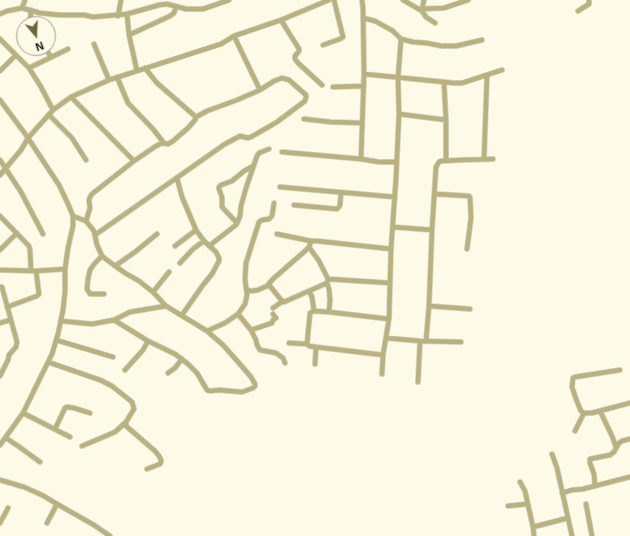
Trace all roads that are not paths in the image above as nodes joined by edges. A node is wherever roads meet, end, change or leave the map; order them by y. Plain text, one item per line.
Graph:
1 (25, 0) edge
2 (121, 0) edge
3 (329, 0) edge
4 (334, 0) edge
5 (362, 0) edge
6 (403, 0) edge
7 (424, 0) edge
8 (468, 0) edge
9 (589, 0) edge
10 (226, 1) edge
11 (176, 7) junction
12 (22, 8) junction
13 (31, 10) junction
14 (422, 10) junction
15 (578, 11) dead end
16 (0, 14) edge
17 (126, 14) junction
18 (31, 16) edge
19 (118, 16) junction
20 (363, 18) junction
21 (281, 20) junction
22 (435, 23) dead end
23 (129, 35) junction
24 (234, 36) junction
25 (0, 39) edge
26 (401, 39) junction
27 (482, 40) dead end
28 (94, 44) dead end
29 (323, 45) dead end
30 (68, 49) dead end
31 (16, 55) joint
32 (17, 56) edge
33 (52, 57) joint
34 (29, 68) junction
35 (145, 68) junction
36 (502, 70) dead end
37 (0, 71) edge
38 (137, 71) junction
39 (364, 74) junction
40 (487, 75) junction
41 (117, 77) junction
42 (398, 78) junction
43 (109, 80) junction
44 (444, 83) junction
45 (322, 85) dead end
46 (364, 86) junction
47 (333, 87) dead end
48 (260, 90) junction
49 (71, 96) junction
50 (0, 100) edge
51 (53, 110) junction
52 (398, 114) junction
53 (49, 115) junction
54 (196, 117) junction
55 (304, 119) dead end
56 (446, 120) junction
57 (362, 123) junction
58 (28, 138) junction
59 (164, 143) junction
60 (269, 149) dead end
61 (282, 152) dead end
62 (361, 158) junction
63 (484, 159) junction
64 (0, 160) edge
65 (86, 160) dead end
66 (446, 160) junction
67 (493, 160) dead end
68 (134, 161) junction
69 (396, 162) junction
70 (253, 166) junction
71 (6, 168) junction
72 (0, 175) edge
73 (177, 178) junction
74 (280, 187) dead end
75 (340, 192) junction
76 (435, 194) junction
77 (395, 197) junction
78 (274, 203) dead end
79 (294, 205) dead end
80 (0, 216) edge
81 (73, 216) junction
82 (86, 221) junction
83 (238, 223) junction
84 (393, 228) junction
85 (196, 230) junction
86 (432, 230) junction
87 (17, 233) junction
88 (43, 234) dead end
89 (158, 234) dead end
90 (277, 234) dead end
91 (95, 235) junction
92 (204, 241) junction
93 (311, 241) junction
94 (175, 246) dead end
95 (209, 246) junction
96 (309, 247) junction
97 (391, 248) junction
98 (467, 249) dead end
99 (0, 250) edge
100 (102, 256) junction
101 (180, 263) dead end
102 (115, 266) junction
103 (65, 269) junction
104 (0, 270) edge
105 (34, 271) junction
106 (169, 272) dead end
107 (328, 281) junction
108 (390, 283) junction
109 (267, 286) junction
110 (0, 287) edge
111 (247, 290) junction
112 (309, 291) junction
113 (153, 292) junction
114 (104, 294) dead end
115 (283, 301) junction
116 (166, 306) junction
117 (429, 306) junction
118 (7, 307) junction
119 (273, 308) dead end
120 (470, 309) dead end
121 (314, 311) junction
122 (329, 312) junction
123 (238, 314) junction
124 (273, 314) dead end
125 (182, 315) junction
126 (389, 319) junction
127 (10, 320) junction
128 (114, 320) junction
129 (60, 321) junction
130 (0, 324) edge
131 (251, 330) junction
132 (207, 331) junction
133 (386, 338) junction
134 (56, 340) junction
135 (148, 341) junction
136 (420, 341) junction
137 (426, 341) junction
138 (289, 342) dead end
139 (461, 342) dead end
140 (307, 344) junction
141 (316, 347) junction
142 (383, 355) junction
143 (113, 356) dead end
144 (182, 359) junction
145 (48, 362) junction
146 (285, 363) dead end
147 (315, 364) dead end
148 (125, 370) dead end
149 (620, 370) dead end
150 (168, 373) dead end
151 (382, 374) dead end
152 (0, 376) edge
153 (418, 382) dead end
154 (630, 403) edge
155 (600, 411) junction
156 (23, 413) junction
157 (90, 413) dead end
158 (584, 413) junction
159 (126, 422) junction
160 (56, 429) junction
161 (575, 431) dead end
162 (70, 437) dead end
163 (6, 438) junction
164 (630, 439) edge
165 (617, 444) junction
166 (0, 445) edge
167 (82, 446) dead end
168 (552, 454) dead end
169 (40, 462) dead end
170 (147, 469) dead end
171 (630, 477) edge
172 (0, 480) edge
173 (520, 482) dead end
174 (595, 486) junction
175 (562, 493) junction
176 (57, 504) junction
177 (527, 504) junction
178 (586, 504) dead end
179 (508, 506) dead end
180 (8, 508) dead end
181 (568, 518) junction
182 (0, 522) edge
183 (47, 523) dead end
184 (533, 527) junction
185 (110, 536) edge
186 (534, 536) edge
187 (572, 536) edge
188 (592, 536) edge

1 - 12 street
2 - 19 street
3 - 21 street
4 - 29 street
5 - 20 street
6 - 14 street
7 - 14 street
8 - 14 street
9 - 15 street
10 - 11 street
11 - 17 street
11 - 23 street
12 - 13 street
12 - 16 street
13 - 18 street
13 - 19 street
14 - 22 street
17 - 19 street
17 - 23 street
20 - 26 street
20 - 39 street
21 - 24 street
21 - 45 street
23 - 38 street
24 - 35 street
24 - 48 street
25 - 31 street
26 - 27 street
26 - 42 street
28 - 43 street
30 - 33 street
31 - 37 street
32 - 34 street
33 - 34 street
34 - 51 street
35 - 38 street
35 - 54 street
36 - 40 street
38 - 41 street
39 - 42 street
39 - 46 street
40 - 44 street
40 - 63 street
41 - 43 street
41 - 59 street
42 - 44 street
42 - 52 street
43 - 49 street
44 - 56 street
46 - 47 street
46 - 57 street
48 - 54 street
48 - 73 street
49 - 51 street
49 - 68 street
50 - 58 street
51 - 53 street
52 - 56 street
52 - 69 street
53 - 58 street
53 - 65 street
54 - 59 street
55 - 57 street
56 - 66 street
57 - 62 street
58 - 71 street
58 - 81 street
59 - 68 street
60 - 70 street
61 - 62 street
62 - 69 street
63 - 66 street
63 - 67 street
64 - 71 street
66 - 76 street
68 - 82 street
69 - 77 street
70 - 83 street
70 - 83 street
71 - 72 street
71 - 88 street
73 - 85 street
73 - 91 street
74 - 75 street
75 - 77 street
75 - 79 street
76 - 86 street
76 - 98 street
77 - 84 street
78 - 111 street
80 - 87 street
81 - 82 street
81 - 103 street
82 - 91 street
83 - 95 street
84 - 86 street
84 - 97 street
85 - 92 street
85 - 94 street
86 - 117 street
87 - 99 street
87 - 105 street
89 - 102 street
90 - 93 street
91 - 100 street
92 - 95 street
92 - 101 street
93 - 96 street
93 - 97 street
95 - 125 street
96 - 107 street
96 - 109 street
97 - 108 street
100 - 102 street
100 - 114 street
102 - 113 street
103 - 105 street
103 - 129 street
104 - 105 street
105 - 118 street
106 - 113 street
107 - 108 street
107 - 112 street
107 - 122 street
108 - 126 street
109 - 111 street
109 - 115 street
110 - 118 street
111 - 123 street
112 - 115 street
112 - 121 street
113 - 116 street
115 - 119 street
116 - 125 street
116 - 128 street
117 - 120 street
117 - 137 street
118 - 127 street
121 - 122 street
121 - 140 street
122 - 126 street
123 - 131 street
123 - 132 street
124 - 131 street
125 - 132 street
126 - 133 street
127 - 130 street
127 - 152 street
128 - 129 street
128 - 135 street
129 - 134 street
131 - 146 street
132 - 144 street
133 - 136 street
133 - 142 street
134 - 143 street
134 - 145 street
135 - 144 street
135 - 148 street
136 - 137 street
136 - 153 street
137 - 139 street
138 - 140 street
140 - 141 street
141 - 142 street
141 - 147 street
142 - 151 street
144 - 150 street
145 - 156 street
145 - 159 street
149 - 158 street
154 - 155 street
155 - 158 street
155 - 165 street
156 - 160 street
156 - 163 street
157 - 160 street
158 - 161 street
159 - 167 street
159 - 170 street
160 - 162 street
163 - 166 street
163 - 169 street
164 - 165 street
165 - 174 street
168 - 175 street
171 - 174 street
172 - 176 street
173 - 177 street
174 - 175 street
175 - 181 street
176 - 183 street
176 - 185 street
177 - 179 street
177 - 184 street
178 - 188 street
180 - 182 street
181 - 184 street
181 - 187 street
184 - 186 street

